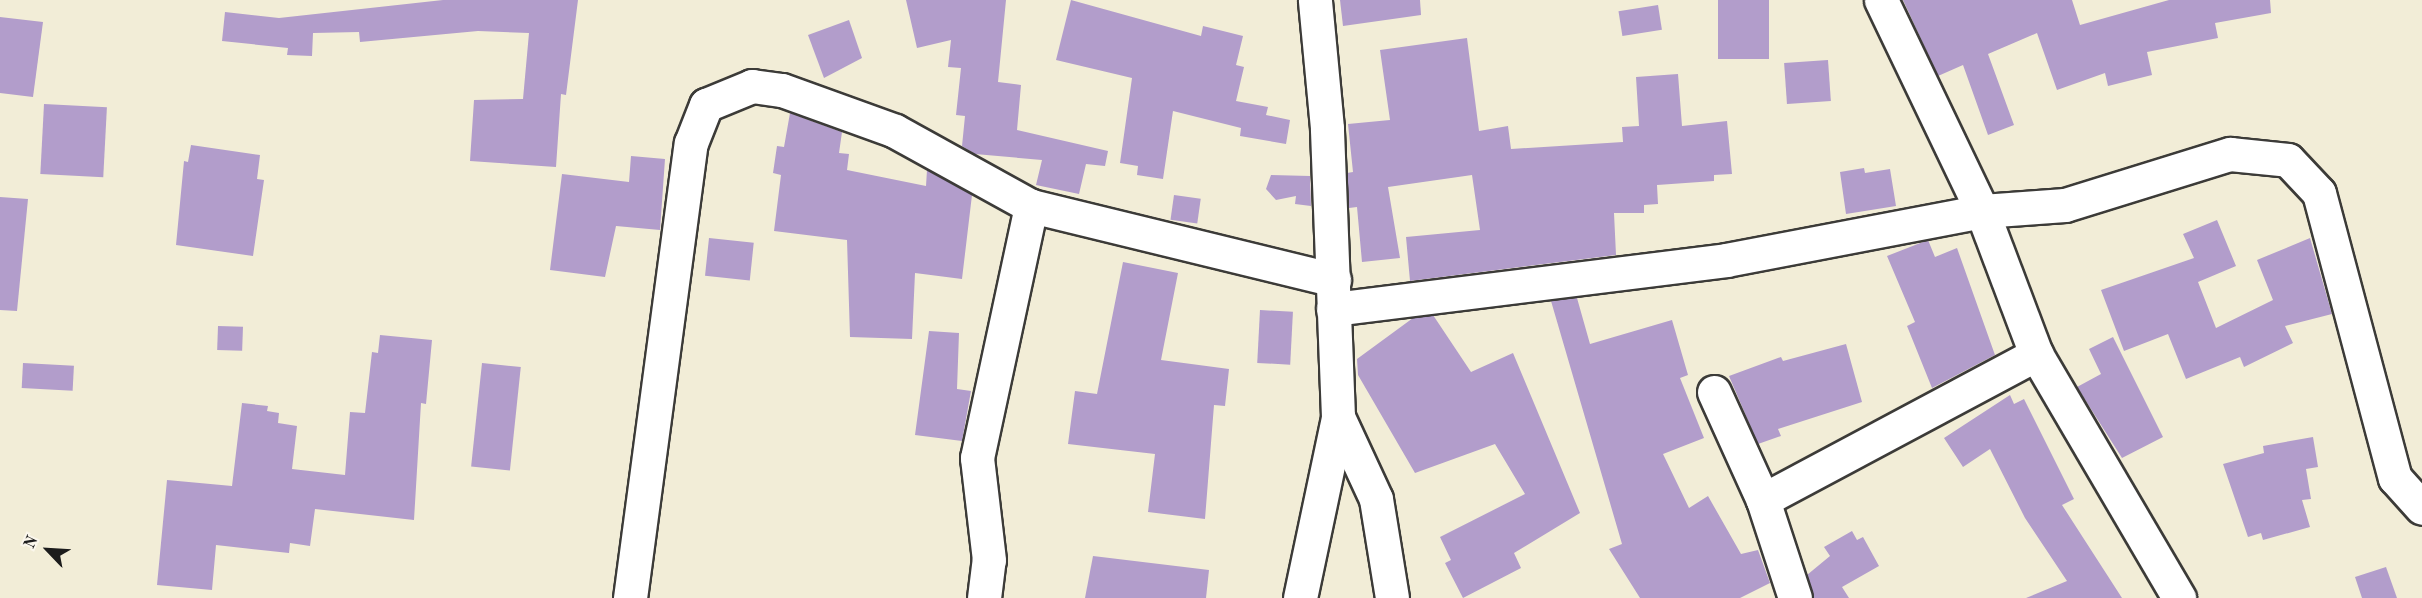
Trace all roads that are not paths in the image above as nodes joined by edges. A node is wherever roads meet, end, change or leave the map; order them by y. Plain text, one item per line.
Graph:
1 (1315, 0) edge
2 (1881, 0) edge
3 (1031, 206) junction
4 (1982, 211) junction
5 (1334, 295) junction
6 (2036, 354) junction
7 (1714, 392) dead end
8 (1338, 417) junction
9 (1763, 500) junction
10 (2422, 508) edge
11 (630, 598) edge
12 (984, 598) edge
13 (1300, 598) edge
14 (1392, 598) edge
15 (1795, 598) edge
16 (2179, 598) edge

1 - 5 street
2 - 4 street
3 - 5 street
3 - 11 street
3 - 12 street
4 - 5 street
4 - 6 street
4 - 10 street
5 - 8 street
6 - 9 street
6 - 16 street
7 - 9 street
8 - 13 street
8 - 14 street
9 - 15 street

